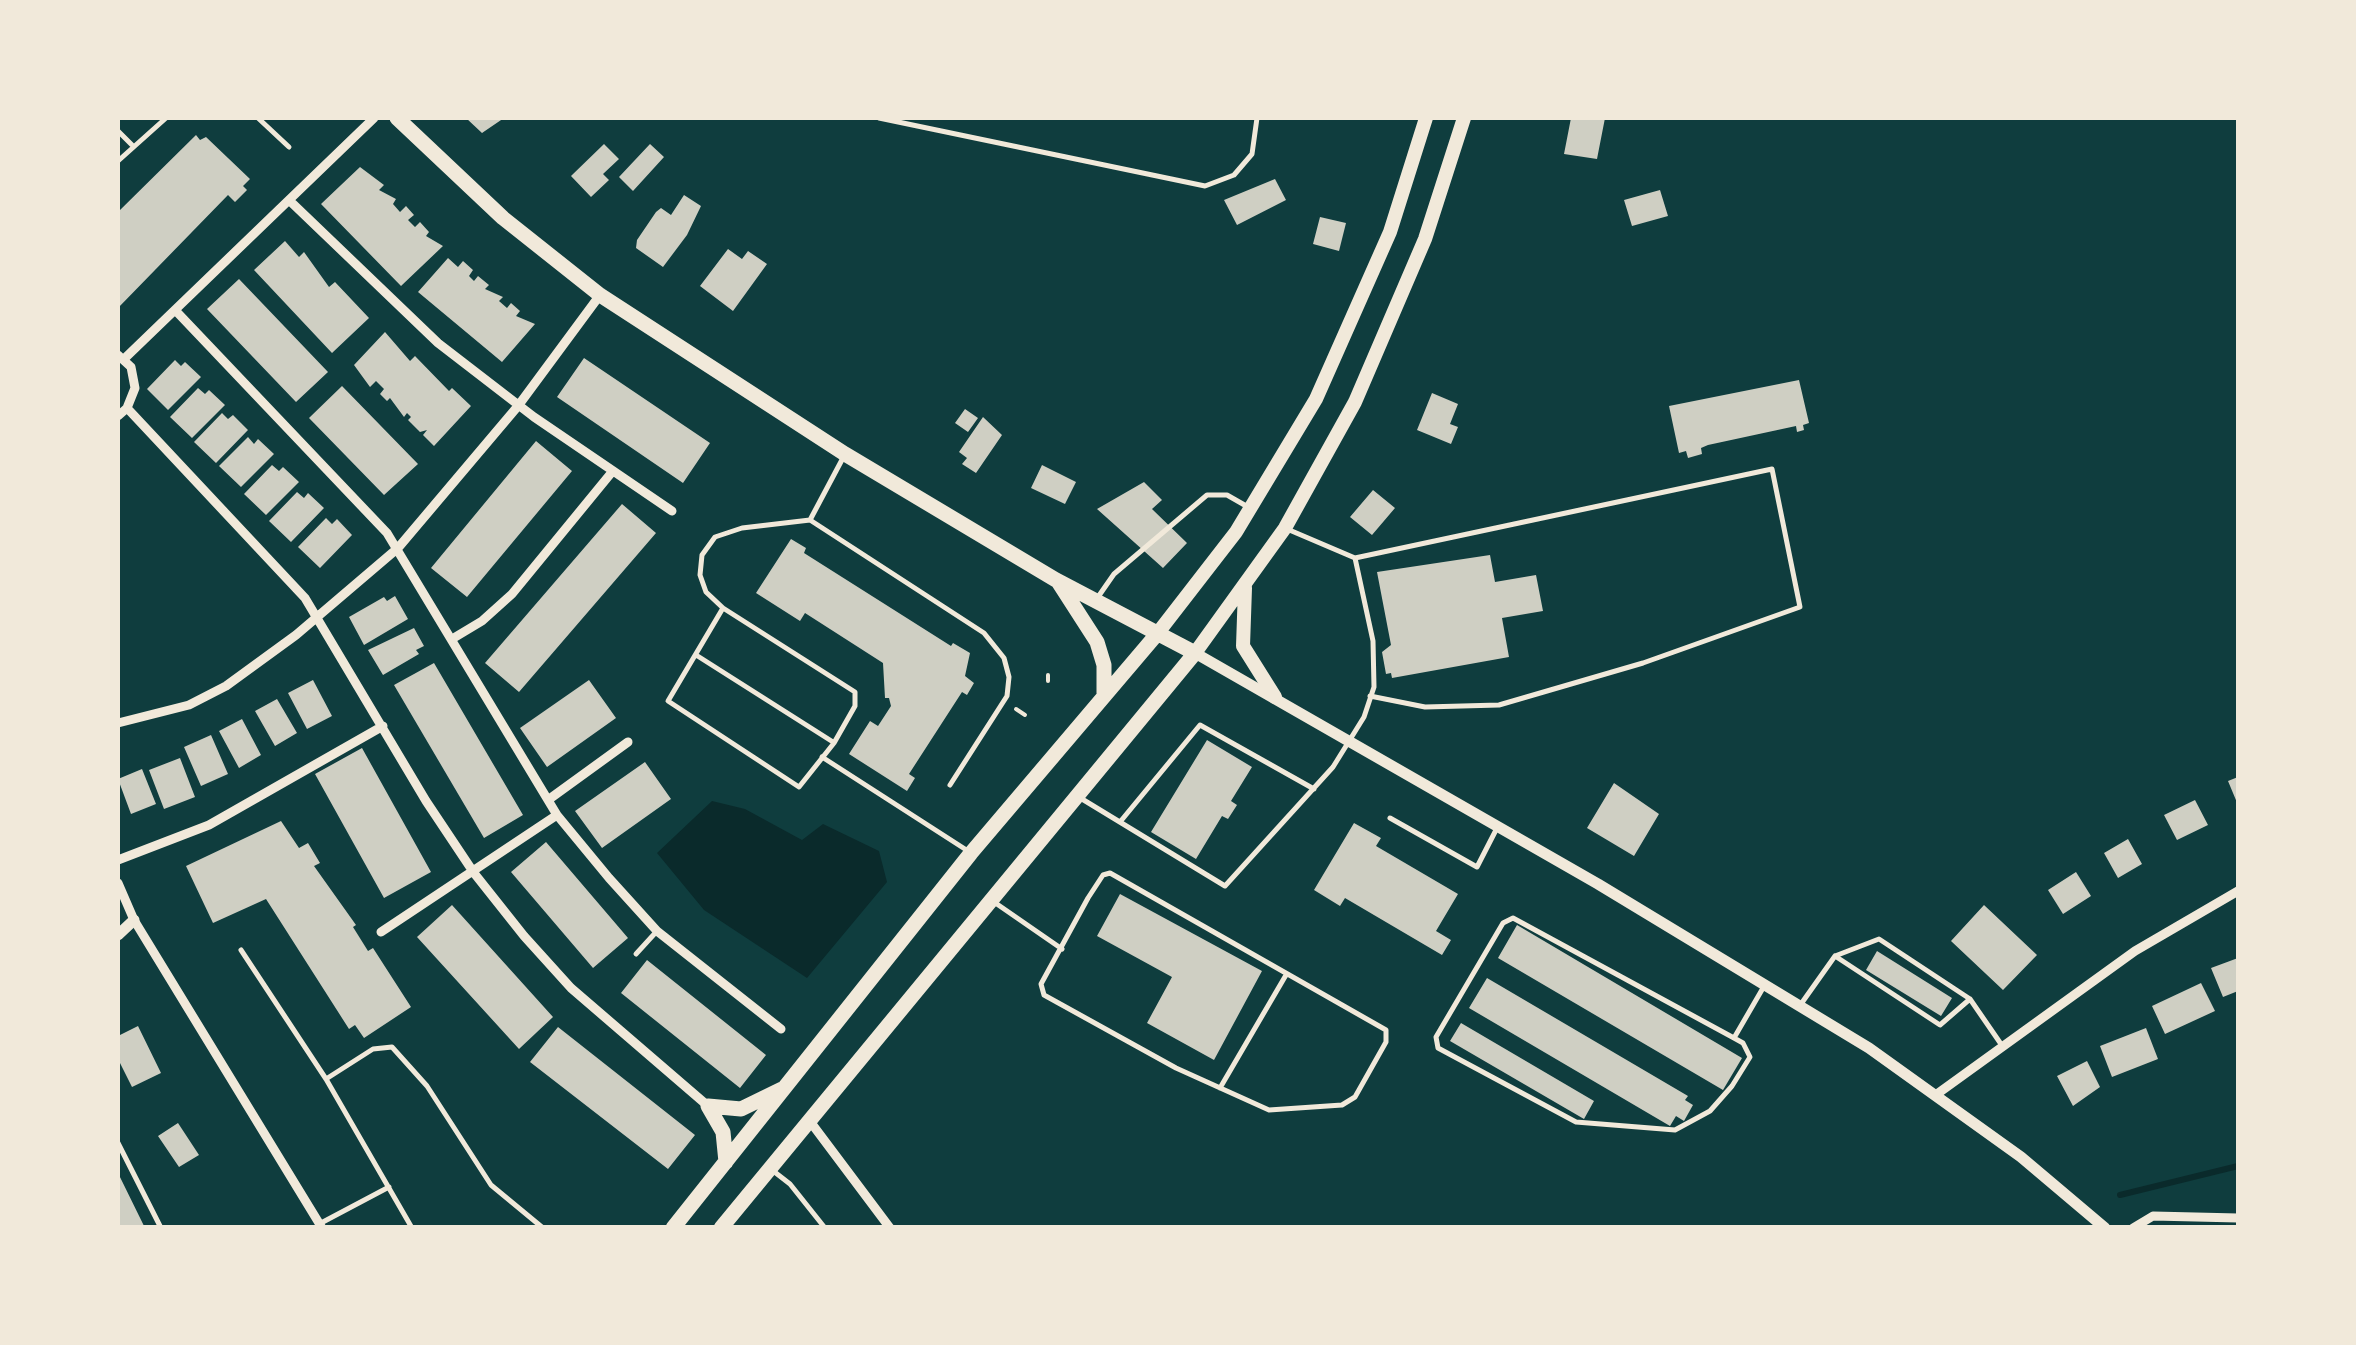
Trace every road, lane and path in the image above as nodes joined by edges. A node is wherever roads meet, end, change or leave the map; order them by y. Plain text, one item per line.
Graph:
1 (166, 118) edge
2 (258, 118) edge
3 (374, 118) edge
4 (397, 118) edge
5 (879, 118) edge
6 (1257, 118) edge
7 (1426, 118) edge
8 (1462, 118) edge
9 (118, 131) edge
10 (134, 147) junction
11 (289, 148) dead end
12 (118, 161) edge
13 (291, 202) junction
14 (600, 296) junction
15 (176, 310) junction
16 (121, 357) edge
17 (518, 406) junction
18 (127, 408) junction
19 (118, 416) edge
20 (846, 454) junction
21 (612, 472) junction
22 (1251, 508) junction
23 (672, 510) dead end
24 (810, 520) junction
25 (1284, 528) junction
26 (398, 548) junction
27 (1355, 558) junction
28 (1056, 580) junction
29 (1246, 584) junction
30 (1095, 601) junction
31 (724, 608) junction
32 (318, 617) junction
33 (1157, 634) junction
34 (452, 639) junction
35 (1195, 653) junction
36 (696, 655) junction
37 (1104, 693) junction
38 (1370, 696) junction
39 (1275, 697) junction
40 (1016, 709) dead end
41 (1025, 715) dead end
42 (118, 723) edge
43 (383, 726) junction
44 (1350, 741) junction
45 (628, 742) dead end
46 (834, 743) junction
47 (822, 757) junction
48 (950, 785) dead end
49 (1315, 789) junction
50 (1077, 796) junction
51 (548, 800) junction
52 (557, 814) junction
53 (1390, 818) dead end
54 (1120, 822) junction
55 (1497, 828) junction
56 (971, 853) junction
57 (118, 860) edge
58 (474, 873) junction
59 (118, 884) edge
60 (2238, 891) edge
61 (992, 900) junction
62 (134, 920) junction
63 (658, 931) junction
64 (381, 932) dead end
65 (118, 935) edge
66 (1062, 949) junction
67 (241, 950) dead end
68 (636, 954) dead end
69 (1835, 956) junction
70 (1286, 975) junction
71 (1765, 985) junction
72 (1970, 998) junction
73 (1800, 1006) junction
74 (781, 1028) dead end
75 (1734, 1038) junction
76 (2003, 1047) junction
77 (326, 1079) junction
78 (790, 1084) junction
79 (1220, 1088) junction
80 (1937, 1094) junction
81 (708, 1106) junction
82 (809, 1120) junction
83 (118, 1144) edge
84 (726, 1164) junction
85 (770, 1168) junction
86 (389, 1188) junction
87 (2238, 1218) edge
88 (321, 1226) edge
89 (722, 1227) edge
90 (161, 1228) edge
91 (412, 1228) edge
92 (543, 1228) edge
93 (673, 1228) edge
94 (825, 1228) edge
95 (890, 1228) edge
96 (2105, 1228) edge
97 (2133, 1228) edge

1 - 10 lane
2 - 11 lane
3 - 13 street
4 - 14 highway
5 - 6 lane
7 - 22 main road
8 - 25 main road
9 - 10 lane
10 - 12 lane
13 - 15 street
13 - 17 street
14 - 17 street
14 - 20 highway
15 - 16 street
15 - 26 street
16 - 18 street
17 - 21 street
17 - 26 street
18 - 19 street
18 - 32 street
20 - 24 lane
20 - 28 highway
21 - 23 street
21 - 34 street
22 - 30 lane
22 - 33 main road
24 - 31 lane
24 - 48 lane
25 - 27 lane
25 - 29 main road
26 - 32 street
26 - 34 street
27 - 38 lane
27 - 38 lane
28 - 30 highway
28 - 37 highway
29 - 35 main road
29 - 39 main road
30 - 33 highway
31 - 36 lane
31 - 46 lane
32 - 42 street
32 - 43 street
33 - 35 highway
33 - 37 highway
34 - 51 street
35 - 39 street
35 - 50 highway
36 - 46 lane
36 - 47 lane
37 - 56 highway
38 - 44 lane
39 - 44 street
40 - 41 path
43 - 57 street
43 - 58 street
44 - 49 lane
44 - 55 street
45 - 51 street
46 - 47 lane
47 - 56 lane
49 - 54 lane
49 - 54 lane
50 - 54 lane
50 - 61 highway
51 - 52 street
52 - 58 street
52 - 63 street
53 - 55 lane
55 - 71 street
56 - 78 highway
58 - 64 street
58 - 81 street
59 - 62 street
60 - 76 street
61 - 66 lane
61 - 82 highway
62 - 65 street
62 - 88 street
63 - 68 lane
63 - 74 street
66 - 70 lane
66 - 79 lane
67 - 77 lane
69 - 72 lane
69 - 72 lane
69 - 73 lane
70 - 79 lane
70 - 79 lane
71 - 73 street
71 - 75 lane
72 - 76 lane
73 - 80 street
75 - 75 lane
76 - 80 street
77 - 86 lane
77 - 92 lane
78 - 81 highway
78 - 84 highway
80 - 96 street
81 - 84 highway
82 - 85 highway
82 - 95 street
83 - 90 lane
84 - 93 highway
85 - 89 highway
85 - 94 lane
86 - 88 lane
86 - 91 lane
87 - 97 street

